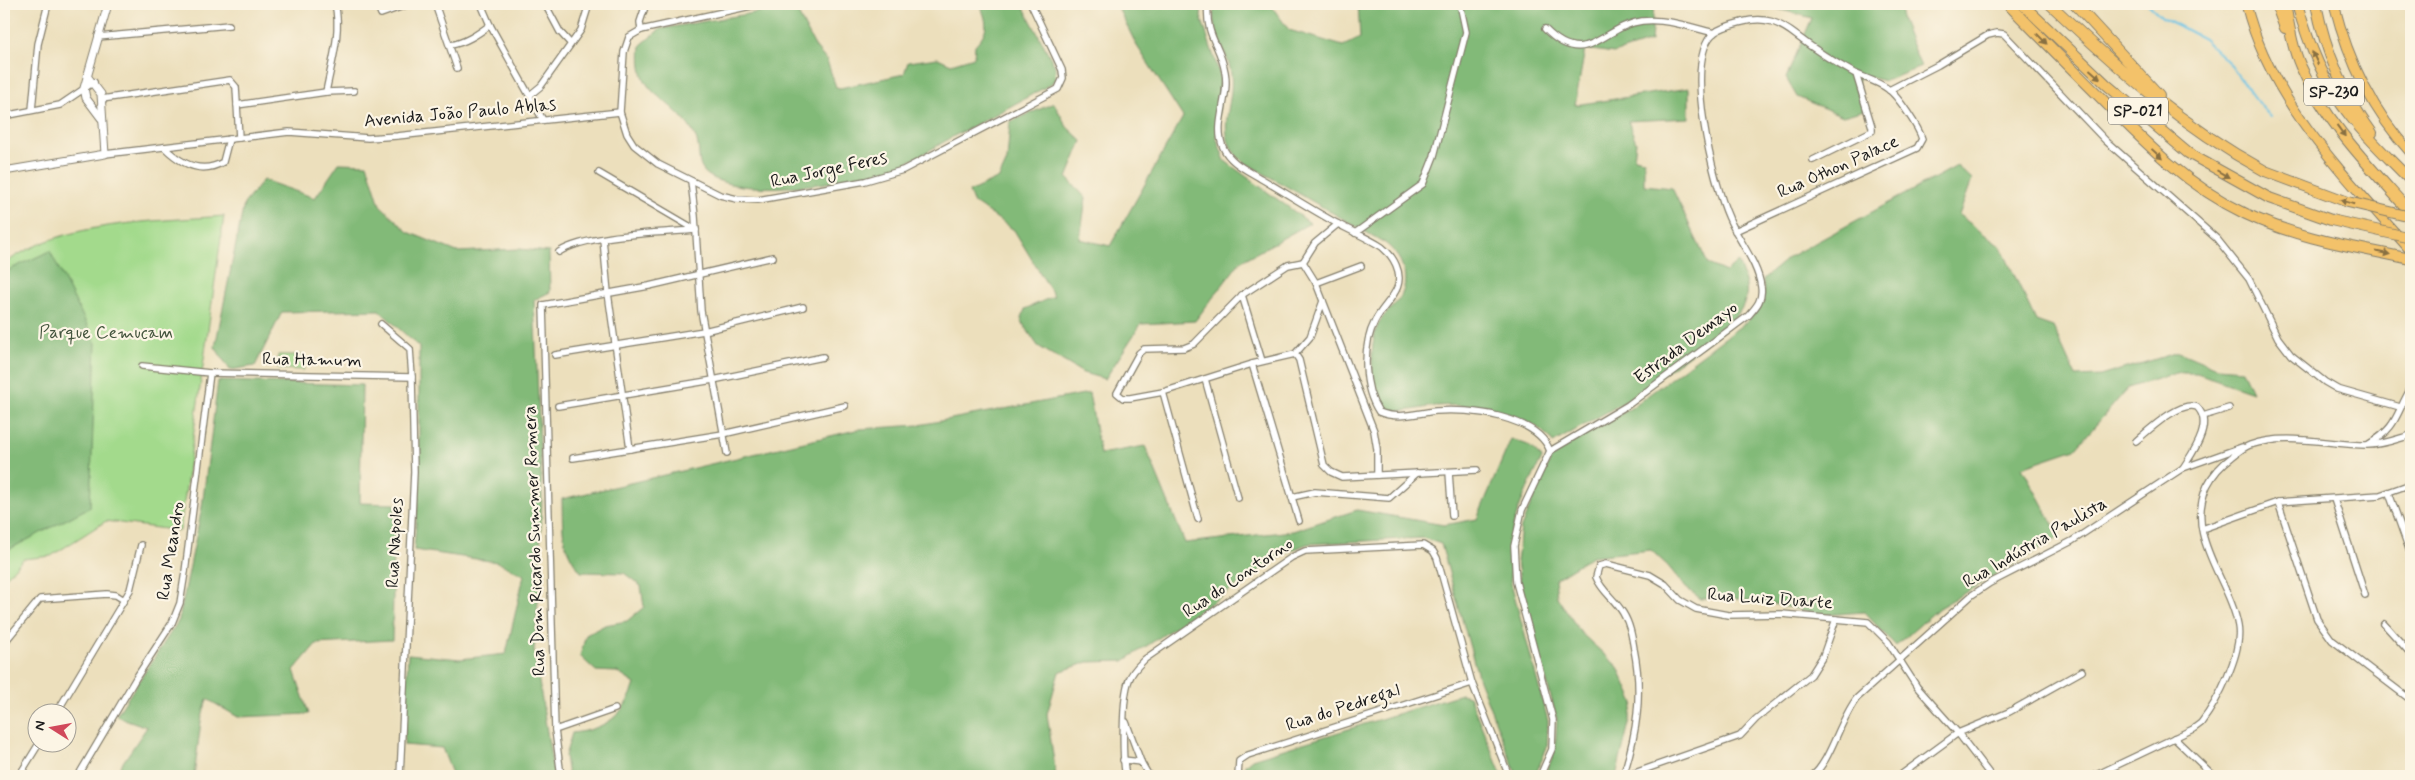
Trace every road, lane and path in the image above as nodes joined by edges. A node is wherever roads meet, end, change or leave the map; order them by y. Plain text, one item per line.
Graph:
1 (48, 4) edge
2 (108, 4) edge
3 (335, 4) edge
4 (377, 4) edge
5 (409, 4) edge
6 (435, 4) edge
7 (481, 4) edge
8 (545, 4) edge
9 (589, 4) edge
10 (646, 4) edge
11 (760, 4) edge
12 (1031, 4) edge
13 (1208, 4) edge
14 (1460, 4) edge
15 (2008, 4) edge
16 (2022, 4) edge
17 (2050, 4) edge
18 (2075, 4) edge
19 (2246, 4) edge
20 (2276, 4) edge
21 (2285, 4) edge
22 (2297, 4) edge
23 (2316, 4) edge
24 (2334, 4) edge
25 (228, 25) dead end
26 (490, 25) junction
27 (1545, 29) dead end
28 (641, 30) junction
29 (1714, 33) junction
30 (98, 38) junction
31 (570, 43) junction
32 (2292, 43) junction
33 (450, 45) junction
34 (457, 68) dead end
35 (1856, 74) junction
36 (87, 76) junction
37 (94, 82) junction
38 (84, 88) junction
39 (1890, 90) junction
40 (354, 91) dead end
41 (326, 92) junction
42 (530, 95) junction
43 (102, 99) junction
44 (237, 104) junction
45 (32, 110) junction
46 (620, 112) junction
47 (4, 116) edge
48 (101, 118) junction
49 (543, 120) junction
50 (2181, 120) junction
51 (239, 138) junction
52 (229, 140) junction
53 (164, 147) junction
54 (2411, 153) edge
55 (105, 154) junction
56 (1813, 160) dead end
57 (2396, 166) junction
58 (4, 171) edge
59 (600, 173) dead end
60 (691, 181) junction
61 (2411, 181) edge
62 (2411, 215) edge
63 (1338, 224) junction
64 (696, 230) junction
65 (1735, 231) junction
66 (1355, 233) junction
67 (2411, 238) edge
68 (603, 240) junction
69 (2411, 251) edge
70 (559, 252) dead end
71 (773, 257) dead end
72 (2411, 259) edge
73 (1303, 262) junction
74 (1361, 266) dead end
75 (698, 275) junction
76 (1316, 283) junction
77 (608, 293) junction
78 (1242, 295) junction
79 (1323, 300) junction
80 (803, 307) dead end
81 (381, 324) dead end
82 (704, 331) junction
83 (615, 344) junction
84 (1295, 354) junction
85 (555, 355) dead end
86 (823, 357) dead end
87 (1262, 362) junction
88 (1252, 364) junction
89 (142, 366) dead end
90 (210, 373) junction
91 (412, 377) junction
92 (1205, 379) junction
93 (713, 380) junction
94 (2411, 388) edge
95 (1163, 392) junction
96 (622, 396) junction
97 (558, 406) dead end
98 (845, 406) dead end
99 (2400, 406) junction
100 (2229, 408) dead end
101 (2203, 416) junction
102 (723, 434) junction
103 (2411, 435) edge
104 (2136, 441) dead end
105 (2249, 445) junction
106 (2367, 445) junction
107 (630, 449) junction
108 (1550, 451) junction
109 (727, 453) dead end
110 (573, 458) dead end
111 (2183, 468) junction
112 (1477, 470) dead end
113 (1449, 472) junction
114 (1418, 473) junction
115 (1377, 475) junction
116 (2411, 484) edge
117 (2389, 493) junction
118 (1292, 497) junction
119 (1238, 498) dead end
120 (2334, 499) junction
121 (2278, 502) junction
122 (1452, 516) dead end
123 (1198, 519) dead end
124 (1299, 521) dead end
125 (2202, 529) junction
126 (141, 545) dead end
127 (2411, 555) edge
128 (2365, 594) dead end
129 (124, 600) junction
130 (1836, 619) junction
131 (2384, 624) dead end
132 (4, 642) edge
133 (2411, 654) edge
134 (1898, 660) junction
135 (2082, 671) dead end
136 (1472, 683) junction
137 (2411, 700) edge
138 (64, 702) edge
139 (615, 709) dead end
140 (1125, 720) junction
141 (555, 730) junction
142 (1958, 733) junction
143 (2174, 738) junction
144 (34, 752) edge
145 (1123, 760) junction
146 (1141, 762) junction
147 (1902, 774) dead end
148 (20, 776) edge
149 (78, 776) edge
150 (400, 776) edge
151 (561, 776) edge
152 (1126, 776) edge
153 (1149, 776) edge
154 (1238, 776) edge
155 (1509, 776) edge
156 (1540, 776) edge
157 (1624, 776) edge
158 (1812, 776) edge
159 (1991, 776) edge
160 (2094, 776) edge
161 (2214, 776) edge

1 - 45 street
2 - 30 street
3 - 41 street
4 - 5 street
6 - 33 street
7 - 26 street
8 - 31 street
9 - 31 street
10 - 28 street
11 - 28 street
12 - 60 street, Rua Jorge Feres
13 - 63 street
14 - 66 street
15 -> 72 highway
16 -> 67 highway, SP-021, bridge
17 - 50 highway, SP-021
18 - 50 highway
19 - 69 main road
20 - 32 highway
21 - 32 highway, SP-230
57 -> 22 highway, SP-230
23 - 57 highway
24 - 54 main road
25 - 30 street
26 - 33 street
26 - 42 street
27 - 29 street
28 - 46 street
29 - 35 street
29 - 65 street, Estrada Demayo
30 - 36 street
31 - 42 street
32 -> 62 highway, SP-230
33 - 34 street
35 - 39 street
35 - 56 street
36 - 37 street
36 - 38 street
37 - 38 street
37 - 43 street
38 - 45 street
38 - 48 street
39 - 65 street, Rua Othon Palace
39 - 99 street
40 - 41 street
41 - 44 street
42 - 49 street
43 - 44 street
43 - 48 street
44 - 51 street
45 - 47 street
46 - 49 street, Avenida João Paulo Ablas
46 - 60 street, Rua Jorge Feres
48 - 55 street
49 - 51 street, Avenida João Paulo Ablas
62 -> 50 highway, SP-021, bridge
51 - 52 street, Avenida João Paulo Ablas
52 - 53 street, Avenida João Paulo Ablas
52 - 53 street
53 - 55 street, Avenida João Paulo Ablas
55 - 58 street, Avenida João Paulo Ablas
57 - 61 highway, SP-230
59 - 64 street
60 - 64 street
63 - 66 street
63 - 73 street
64 - 68 street
64 - 75 street
65 - 108 street, Estrada Demayo
66 - 108 street
68 - 70 street
68 - 77 street
71 - 75 street
73 - 76 street
73 - 78 street
74 - 76 street
75 - 77 street
75 - 82 street
76 - 79 street
77 - 83 street
77 - 141 street, Rua Dom Ricardo Summer Romera
78 - 87 street
78 - 95 street
79 - 84 street
79 - 115 street
80 - 82 street
81 - 91 street, Rua Napoles
82 - 83 street
82 - 93 street
83 - 85 street
83 - 96 street
84 - 87 street
84 - 115 street
86 - 93 street
87 - 88 street
88 - 92 street
88 - 118 street
89 - 90 street
90 - 91 street, Rua Hamum
90 - 149 street, Rua Meandro
91 - 150 street, Rua Napoles
92 - 95 street
92 - 119 street
93 - 96 street
93 - 102 street
94 - 99 street
95 - 123 street
96 - 97 street
96 - 107 street
98 - 102 street
99 - 106 street
100 - 101 street
101 - 104 street
101 - 111 street
102 - 107 street
102 - 109 street
103 - 106 street, Rua Indústria Paulista
105 - 106 street, Rua Indústria Paulista
105 - 111 street, Rua Indústria Paulista
105 - 125 street
107 - 110 street
108 - 156 street
111 - 134 street, Rua Indústria Paulista
112 - 113 street
113 - 114 street
113 - 122 street
114 - 115 street
114 - 118 street
116 - 117 street
117 - 120 street
117 - 127 street
118 - 124 street
120 - 121 street
120 - 128 street
121 - 125 street
121 - 137 street
125 - 143 street
126 - 129 street
129 - 132 street
129 - 138 street
130 - 134 street, Rua Luiz Duarte
130 - 157 street
130 - 157 street, Rua Luiz Duarte
131 - 133 street
134 - 142 street, Rua Luiz Duarte
134 - 158 street, Rua Indústria Paulista
135 - 142 street
136 - 140 street, Rua do Contorno
136 - 154 street, Rua do Pedregal
136 - 155 street, Rua do Contorno
139 - 141 street
140 - 145 street, Rua do Contorno
140 - 146 street
141 - 151 street, Rua Dom Ricardo Summer Romera
142 - 147 street
142 - 159 street, Rua Luiz Duarte
143 - 160 street
143 - 161 street
144 - 148 street
145 - 146 street
145 - 152 street, Rua do Contorno
146 - 153 street

